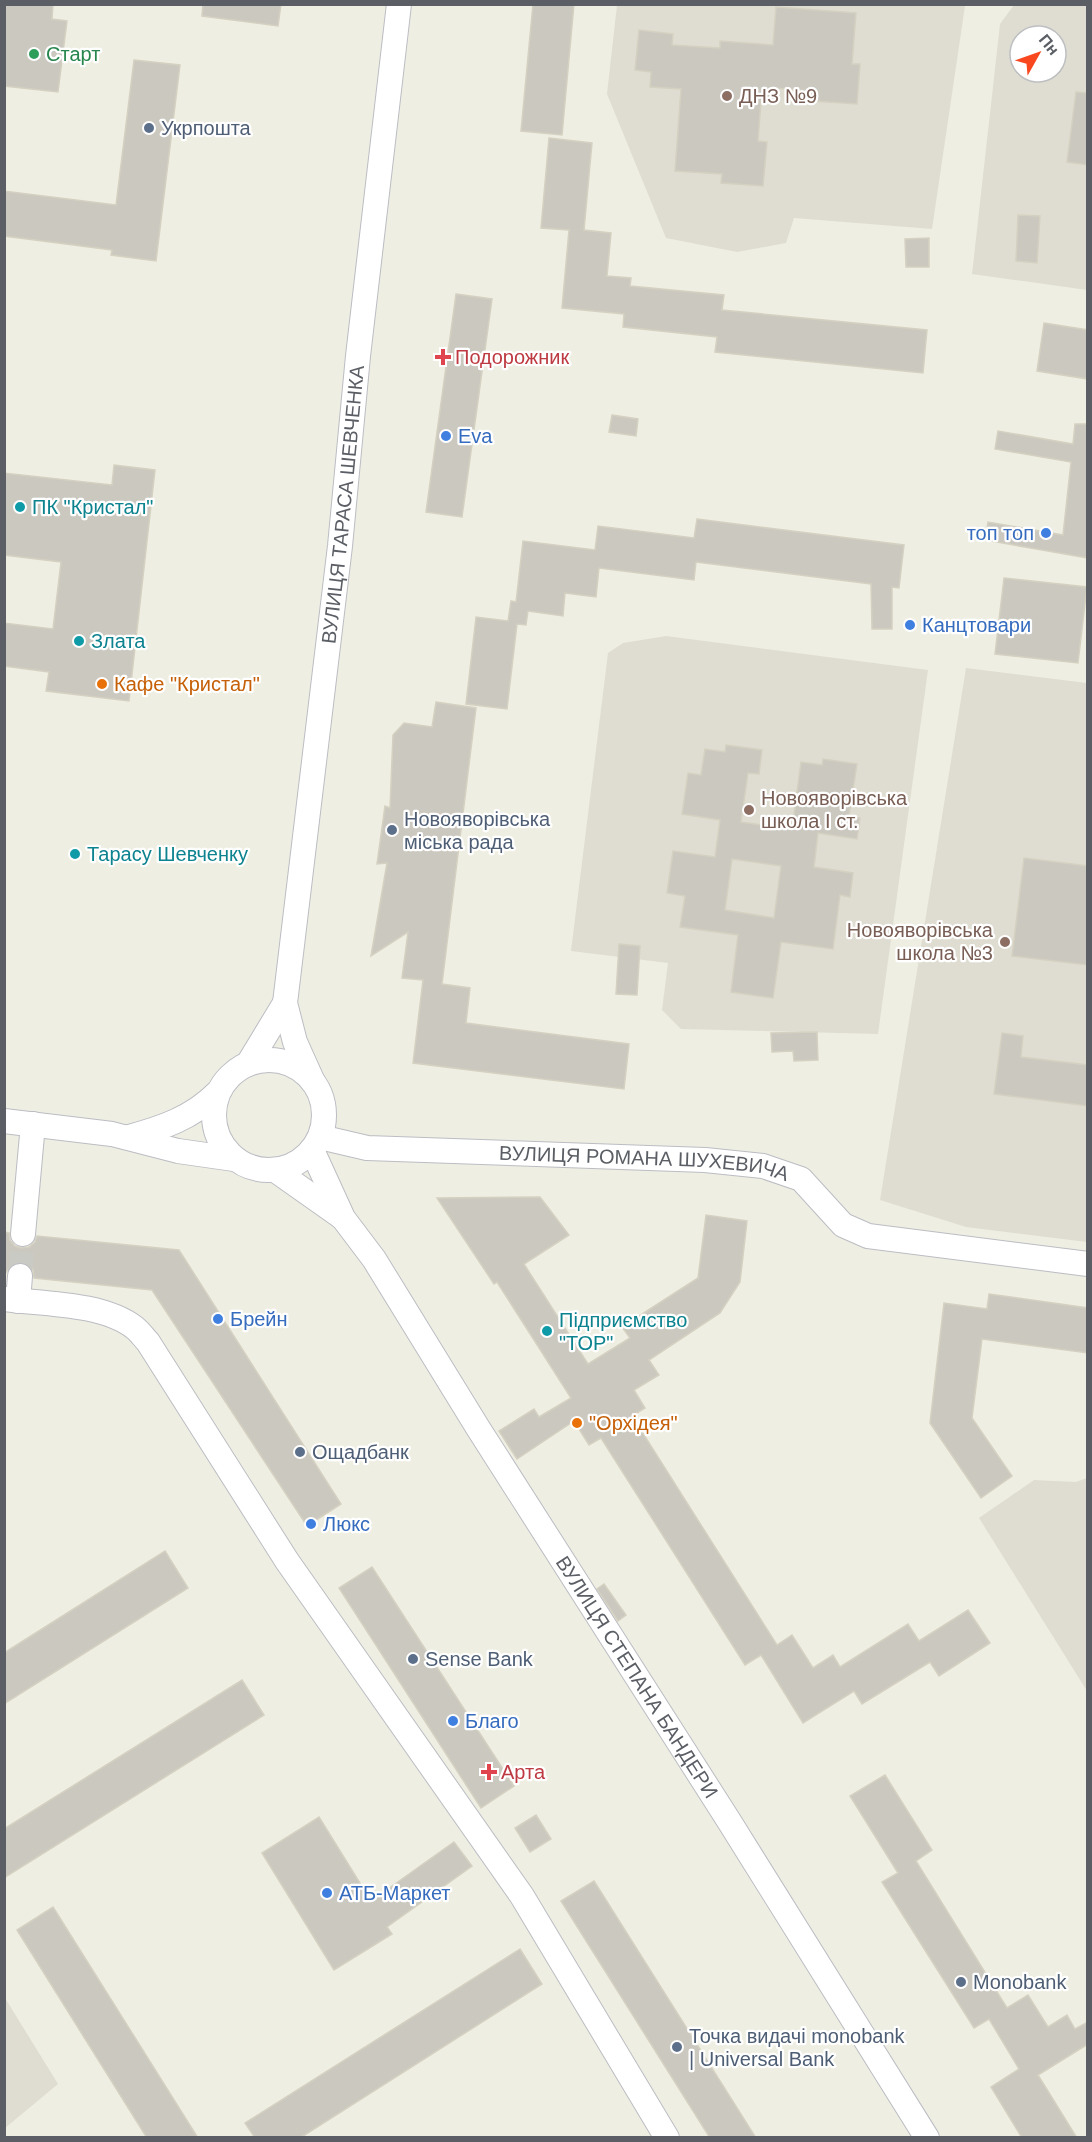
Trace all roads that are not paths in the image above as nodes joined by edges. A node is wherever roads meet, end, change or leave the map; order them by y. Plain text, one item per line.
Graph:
1 (399, 4) edge
2 (285, 1004) junction
3 (248, 1064) junction
4 (313, 1082) junction
5 (218, 1093) junction
6 (4, 1121) edge
7 (33, 1124) junction
8 (127, 1138) junction
9 (316, 1143) junction
10 (234, 1159) junction
11 (275, 1170) junction
12 (343, 1218) junction
13 (24, 1234) tunnel mouth
14 (1088, 1264) edge
15 (20, 1276) tunnel mouth
16 (11, 1300) edge
17 (667, 2138) edge
18 (927, 2138) edge

1 - 2 street, ВУЛИЦЯ ТАРАСА ШЕВЧЕНКА
2 - 3 street, ВУЛИЦЯ ТАРАСА ШЕВЧЕНКА
2 - 4 street, ВУЛИЦЯ ТАРАСА ШЕВЧЕНКА
3 - 4 street
3 - 5 street
4 - 9 street
5 - 8 street
5 - 10 street
6 - 7 street
7 - 8 street
7 - 13 street
8 - 10 street
9 - 11 street
9 - 12 street, ВУЛИЦЯ СТЕПАНА БАНДЕРИ
9 - 14 street, ВУЛИЦЯ РОМАНА ШУХЕВИЧА
10 - 11 street
11 - 12 street, ВУЛИЦЯ СТЕПАНА БАНДЕРИ
12 - 18 street, ВУЛИЦЯ СТЕПАНА БАНДЕРИ
15 - 16 street
16 - 17 street

